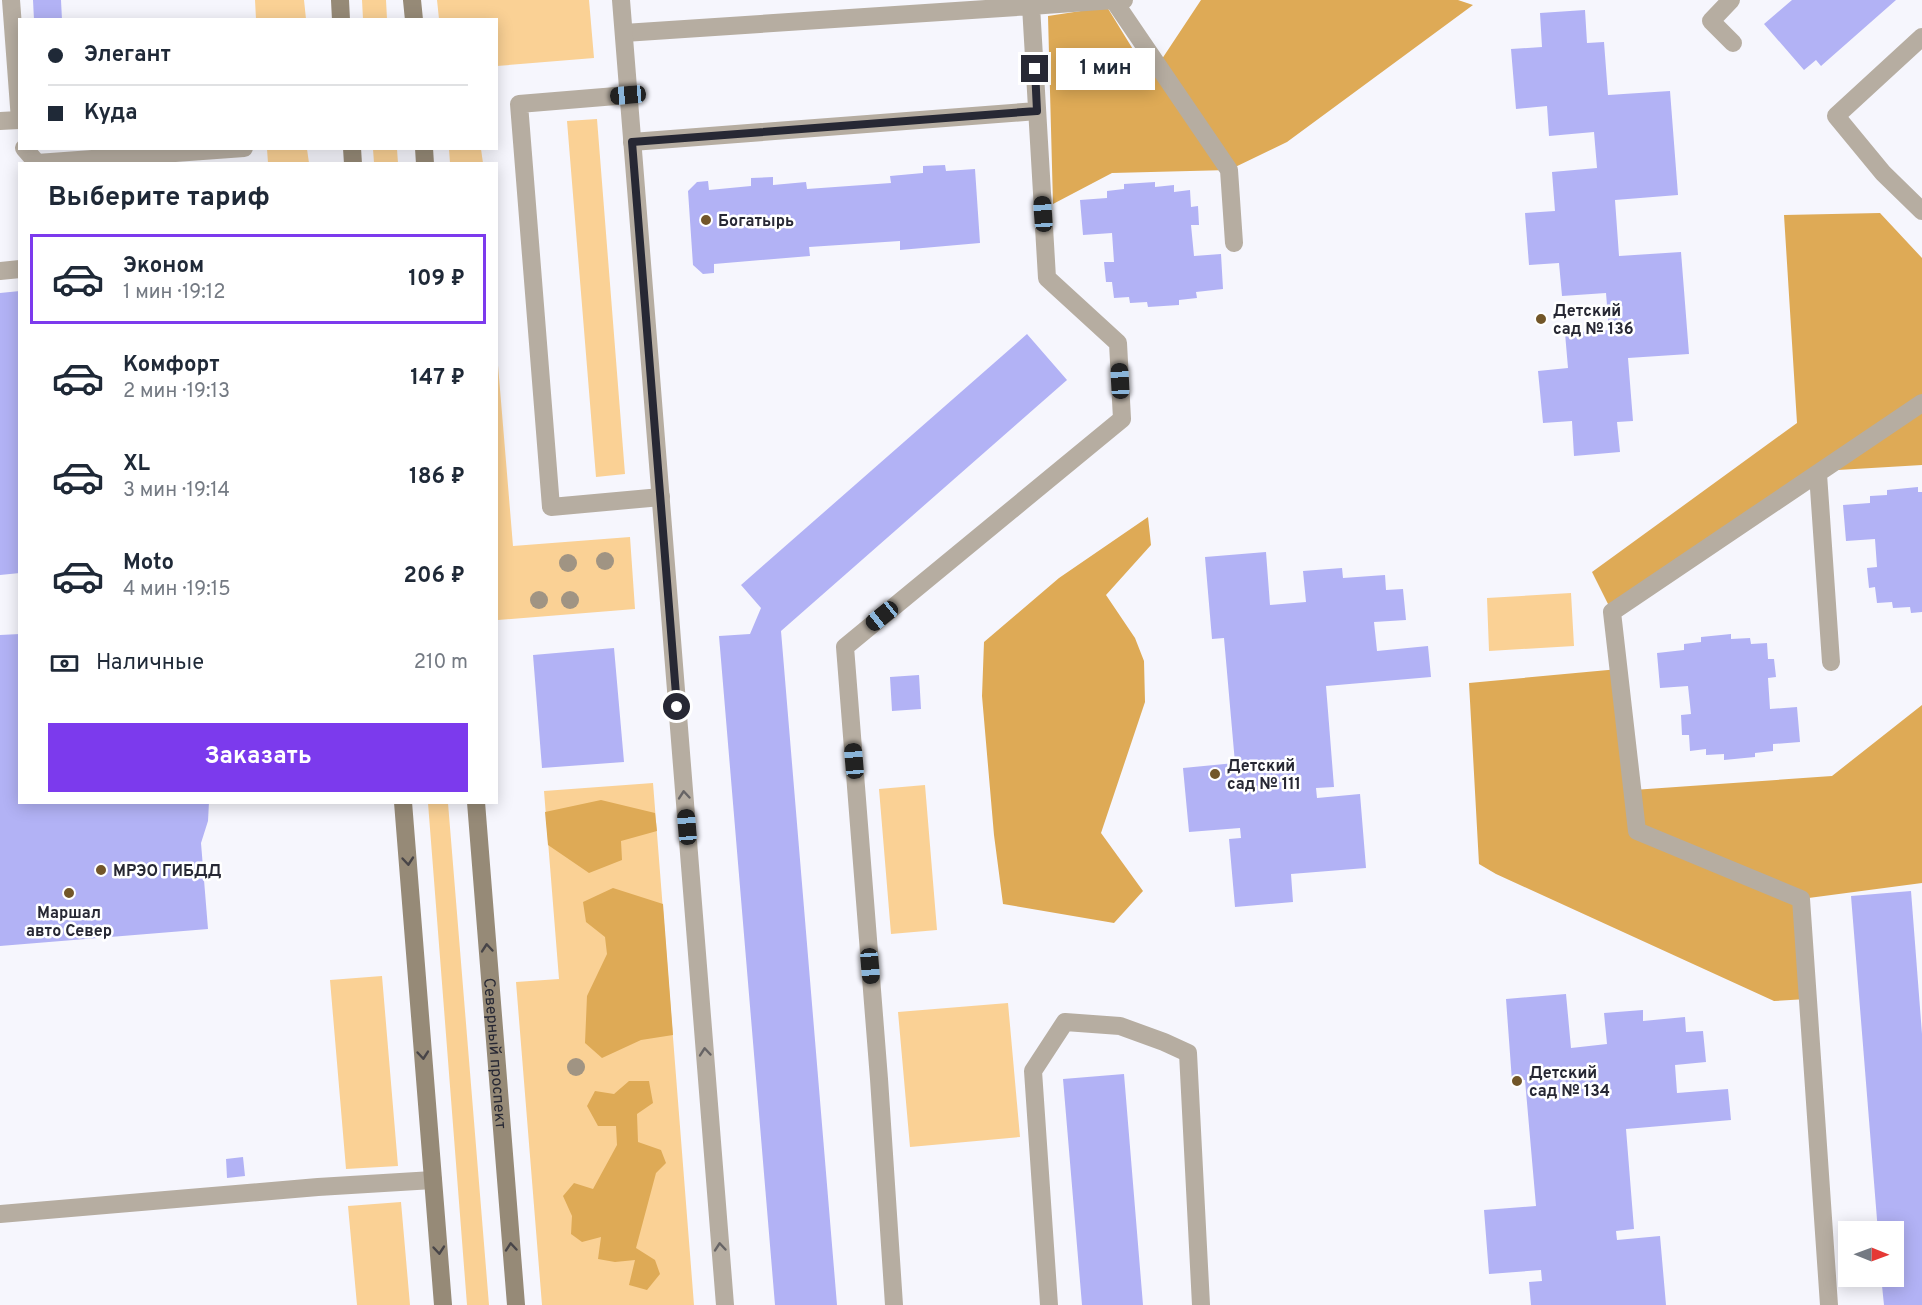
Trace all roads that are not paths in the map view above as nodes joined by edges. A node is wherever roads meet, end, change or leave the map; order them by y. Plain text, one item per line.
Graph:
1 (10, 0) edge
2 (340, 0) edge
3 (412, 0) edge
4 (621, 0) edge
5 (1117, 0) edge
6 (1731, 0) edge
7 (1032, 6) junction
8 (341, 18) edge
9 (414, 18) edge
10 (624, 33) junction
11 (1922, 37) edge
12 (7, 39) edge
13 (1733, 43) dead end
14 (628, 95) junction
15 (18, 108) edge
16 (1037, 111) junction
17 (18, 120) edge
18 (0, 121) edge
19 (632, 142) junction
20 (26, 150) edge
21 (216, 150) edge
22 (36, 162) edge
23 (51, 162) edge
24 (1922, 211) edge
25 (1234, 243) dead end
26 (18, 269) edge
27 (0, 271) edge
28 (1922, 403) edge
29 (1818, 474) junction
30 (661, 497) junction
31 (1831, 662) dead end
32 (404, 804) edge
33 (476, 804) edge
34 (433, 1180) junction
35 (0, 1214) edge
36 (443, 1305) edge
37 (516, 1305) edge
38 (725, 1305) edge
39 (894, 1305) edge
40 (1049, 1305) edge
41 (1201, 1305) edge
42 (1829, 1305) edge

1 - 12 street
2 - 8 main road
3 - 9 main road
4 - 10 street
5 - 7 street
5 - 25 street
6 - 13 street
7 - 10 street
7 - 16 street
10 - 14 street
11 - 24 street
12 - 15 street
14 - 19 street
14 - 30 street
16 - 19 street
16 - 39 street
17 - 18 street
19 - 30 street
20 - 22 street
21 - 23 street
26 - 27 street
28 - 29 street
29 - 31 street
29 - 42 street
38 -> 30 street
32 -> 34 main road
37 -> 33 main road, Северный проспект
34 - 35 street
34 -> 36 main road
40 - 41 street

